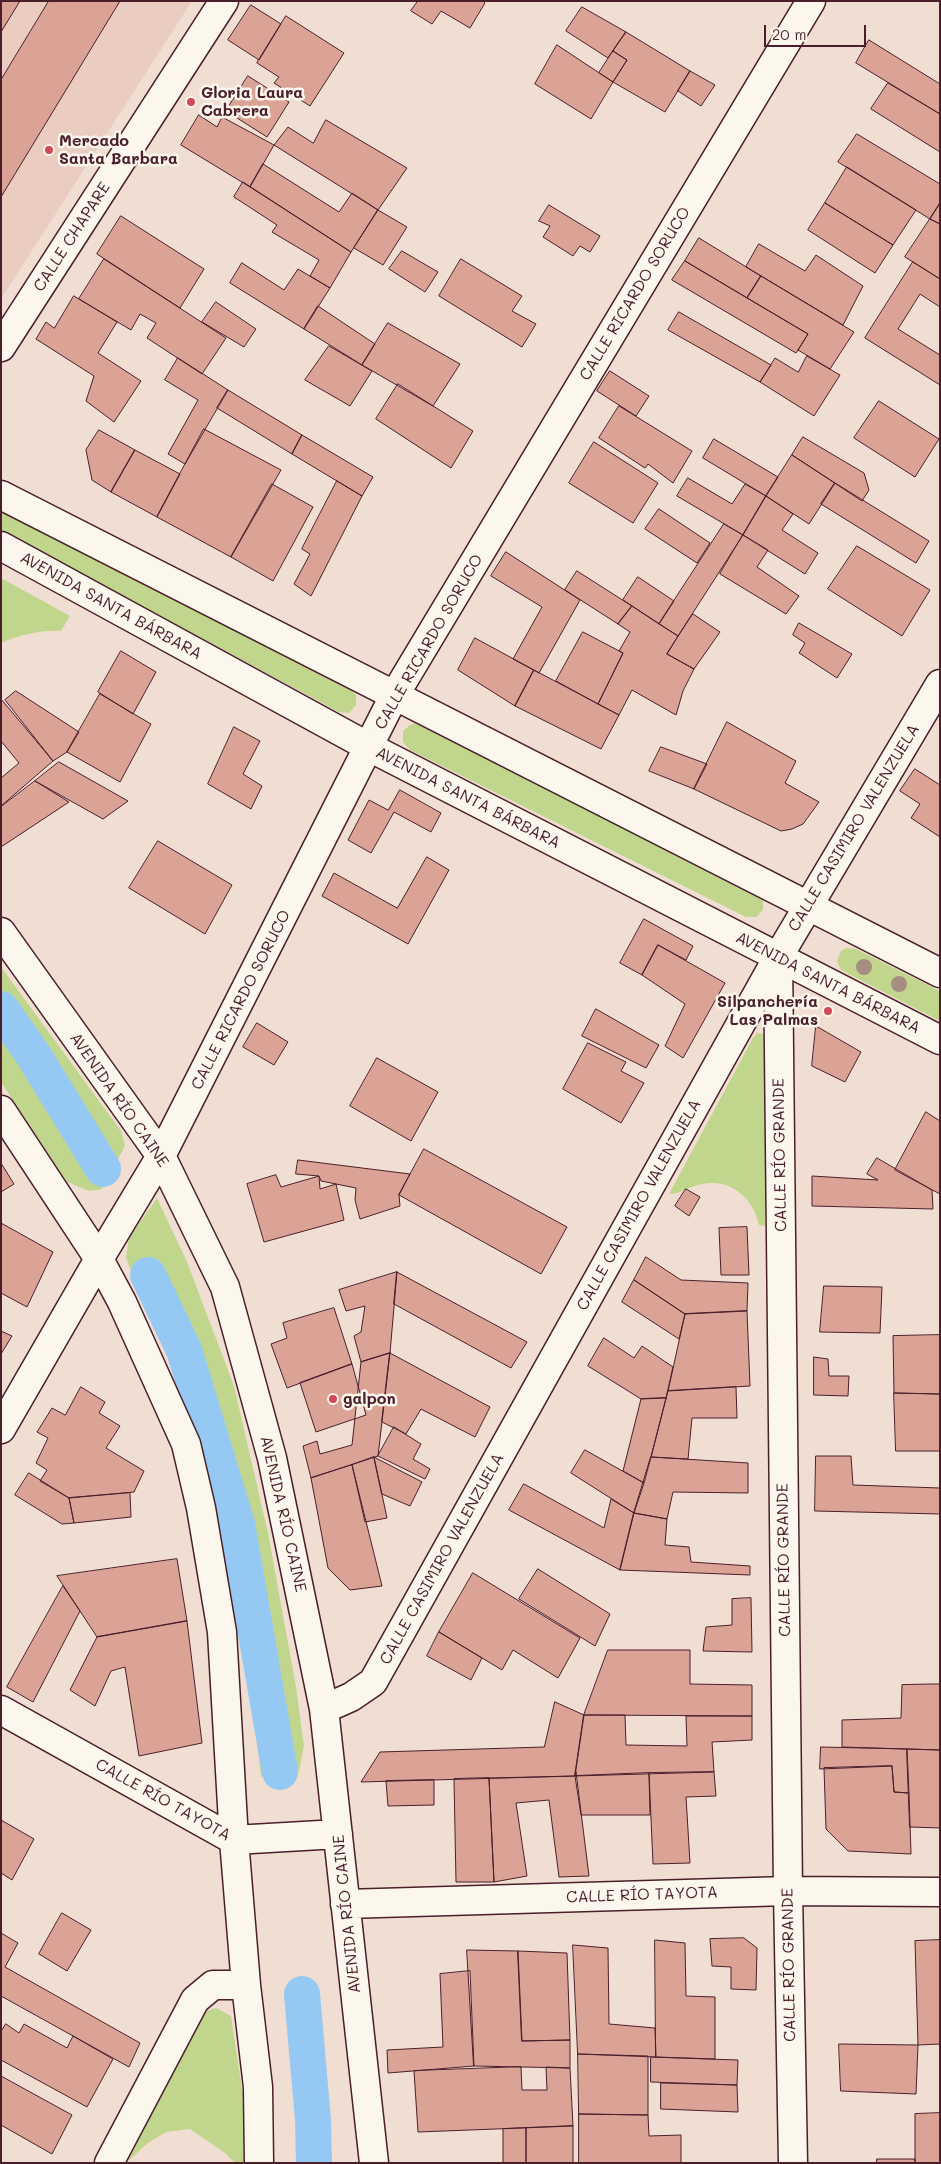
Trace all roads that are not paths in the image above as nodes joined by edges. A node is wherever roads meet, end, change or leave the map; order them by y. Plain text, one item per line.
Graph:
1 (224, 1) edge
2 (811, 1) edge
3 (1, 347) edge
4 (1, 495) edge
5 (1, 546) edge
6 (940, 684) edge
7 (394, 696) junction
8 (369, 748) junction
9 (808, 905) junction
10 (1, 932) edge
11 (778, 956) junction
12 (940, 973) edge
13 (940, 1040) edge
14 (1, 1110) edge
15 (161, 1156) junction
16 (99, 1259) junction
17 (1, 1428) edge
18 (324, 1709) junction
19 (1, 1710) edge
20 (338, 1834) junction
21 (234, 1840) junction
22 (788, 1891) junction
23 (940, 1892) edge
24 (345, 1904) junction
25 (246, 1985) junction
26 (108, 2163) edge
27 (259, 2163) edge
28 (374, 2163) edge
29 (793, 2163) edge

1 - 3 main road, CALLE CHAPARE
2 - 7 main road, CALLE RICARDO SORUCO
4 - 7 main road
5 - 8 main road, AVENIDA SANTA BÁRBARA
6 - 9 main road, CALLE CASIMIRO VALENZUELA
7 - 8 main road, CALLE RICARDO SORUCO
7 - 9 main road
8 - 11 main road, AVENIDA SANTA BÁRBARA
8 - 15 main road, CALLE RICARDO SORUCO
9 - 11 main road, CALLE CASIMIRO VALENZUELA
9 - 12 main road
10 - 15 main road, AVENIDA RÍO CAINE
11 - 13 main road, AVENIDA SANTA BÁRBARA
11 - 18 main road, CALLE CASIMIRO VALENZUELA
11 - 22 main road, CALLE RÍO GRANDE
14 - 16 main road
15 - 16 main road, CALLE RICARDO SORUCO
15 - 18 main road, AVENIDA RÍO CAINE
16 - 17 main road, CALLE RICARDO SORUCO
16 - 21 main road
18 - 20 main road, AVENIDA RÍO CAINE
19 - 21 main road, CALLE RÍO TAYOTA
20 - 21 main road, CALLE RÍO TAYOTA
20 - 24 main road, AVENIDA RÍO CAINE
21 - 25 main road
22 - 23 main road, CALLE RÍO TAYOTA
22 - 24 main road, CALLE RÍO TAYOTA
22 - 29 main road, CALLE RÍO GRANDE
24 - 28 main road, AVENIDA RÍO CAINE
25 - 26 main road
25 - 27 main road

